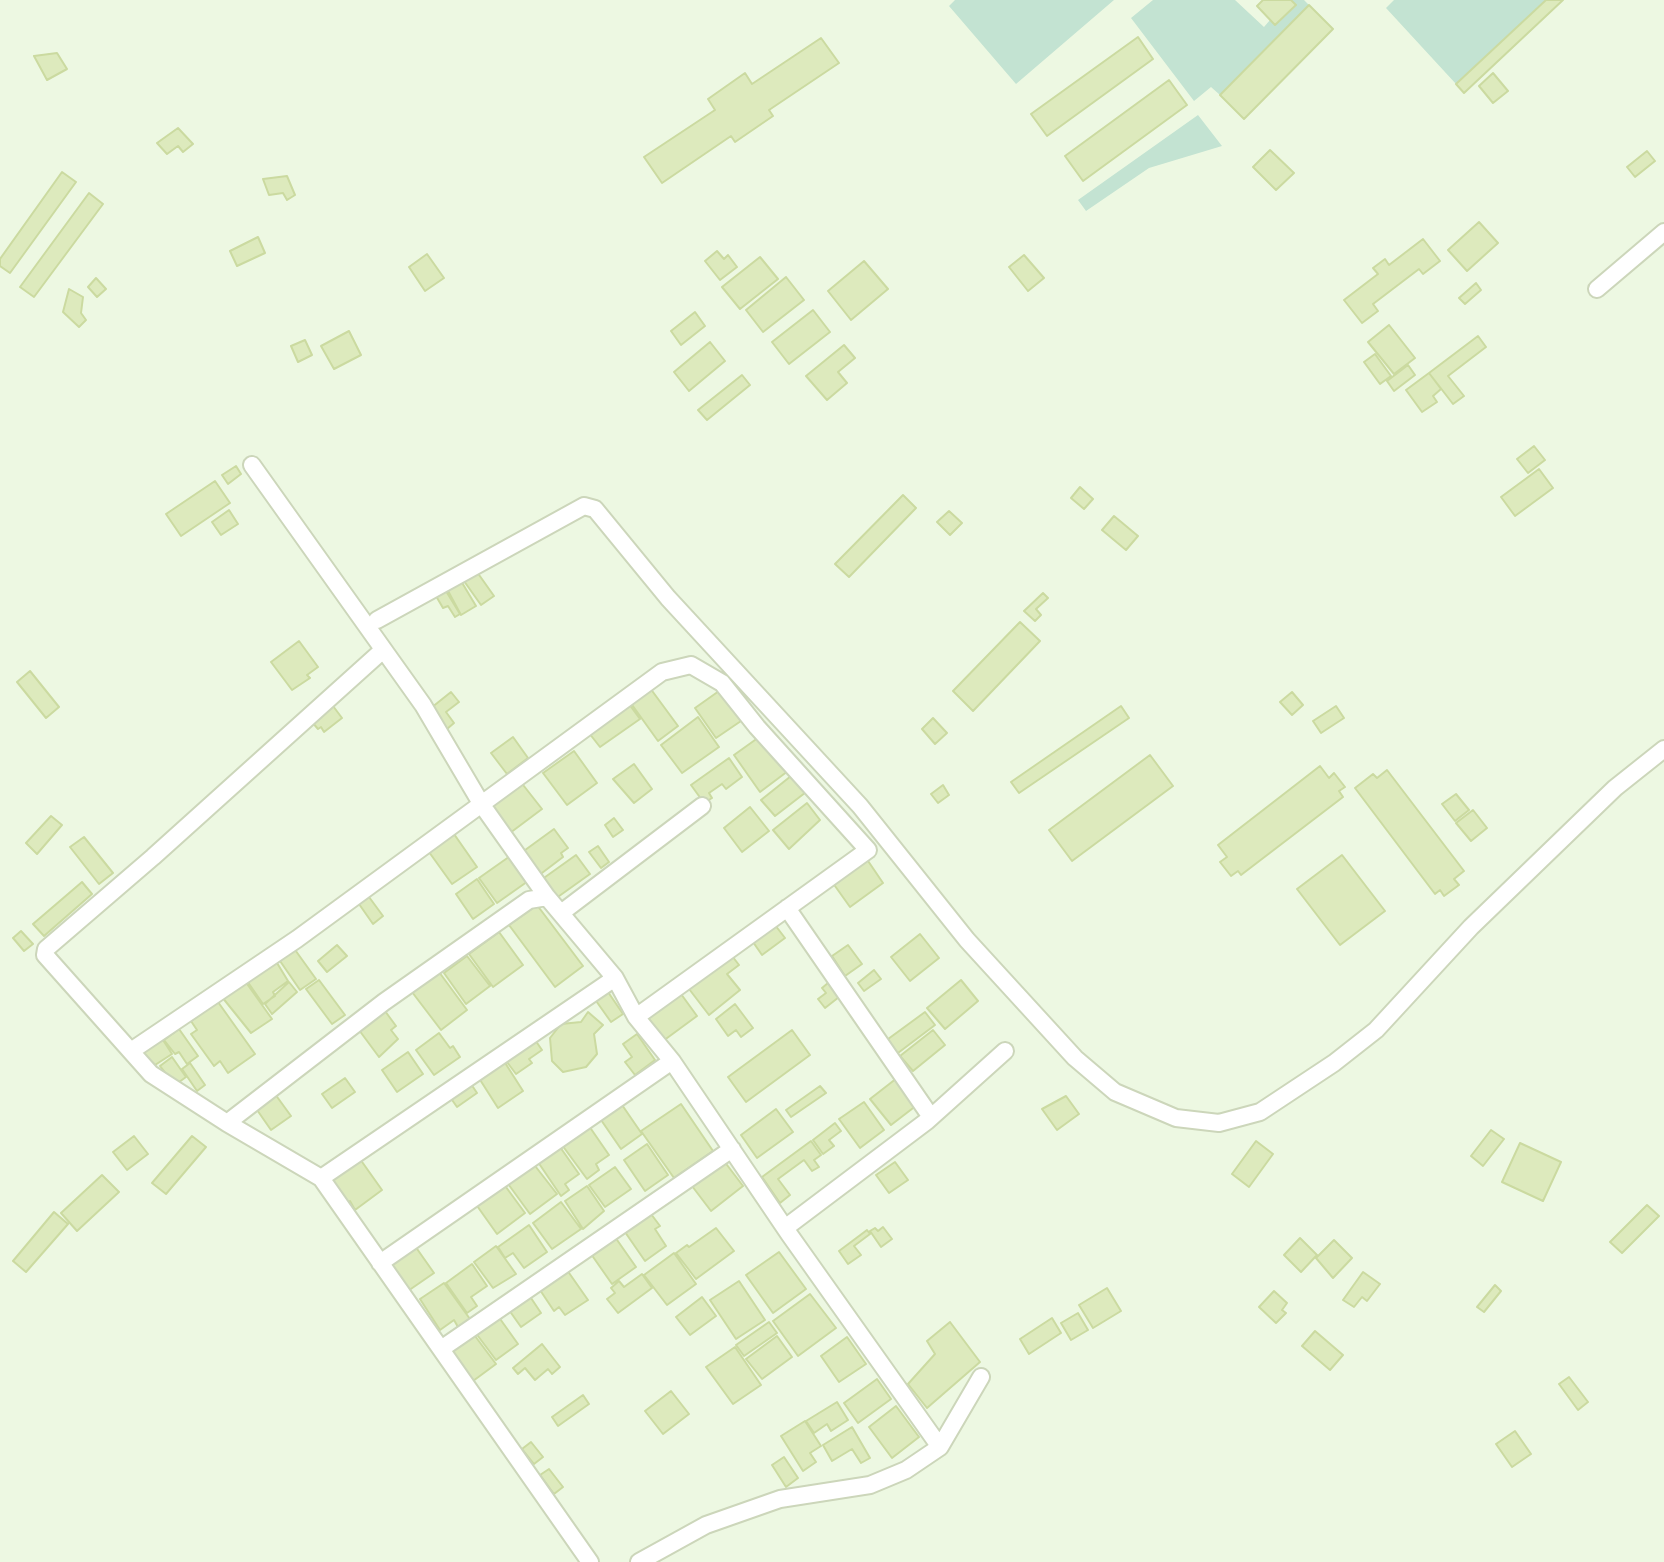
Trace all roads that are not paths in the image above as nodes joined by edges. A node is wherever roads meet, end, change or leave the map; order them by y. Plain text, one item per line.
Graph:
1 (1664, 232) edge
2 (1597, 289) dead end
3 (252, 465) dead end
4 (377, 620) dead end
5 (383, 650) junction
6 (1664, 749) edge
7 (482, 805) junction
8 (702, 806) dead end
9 (547, 897) junction
10 (787, 908) junction
11 (561, 913) junction
12 (615, 978) junction
13 (636, 1017) junction
14 (131, 1051) junction
15 (1005, 1051) dead end
16 (672, 1061) junction
17 (931, 1117) junction
18 (227, 1123) junction
19 (732, 1149) junction
20 (321, 1178) junction
21 (785, 1228) junction
22 (380, 1263) junction
23 (441, 1349) junction
24 (981, 1377) dead end
25 (940, 1447) junction
26 (590, 1562) edge
27 (639, 1562) edge

1 - 2 street
3 - 5 street
4 - 6 street
5 - 7 street
5 - 14 street
7 - 9 street
7 - 10 street
7 - 14 street
8 - 11 street
9 - 11 street
9 - 18 street
10 - 13 street
10 - 17 street
11 - 12 street
12 - 13 street
12 - 20 street
13 - 16 street
14 - 18 street
15 - 17 street
16 - 19 street
16 - 22 street
17 - 21 street
18 - 20 street
19 - 21 street
19 - 23 street
20 - 22 street
21 - 25 street
22 - 23 street
23 - 26 street
24 - 25 street
25 - 27 street

